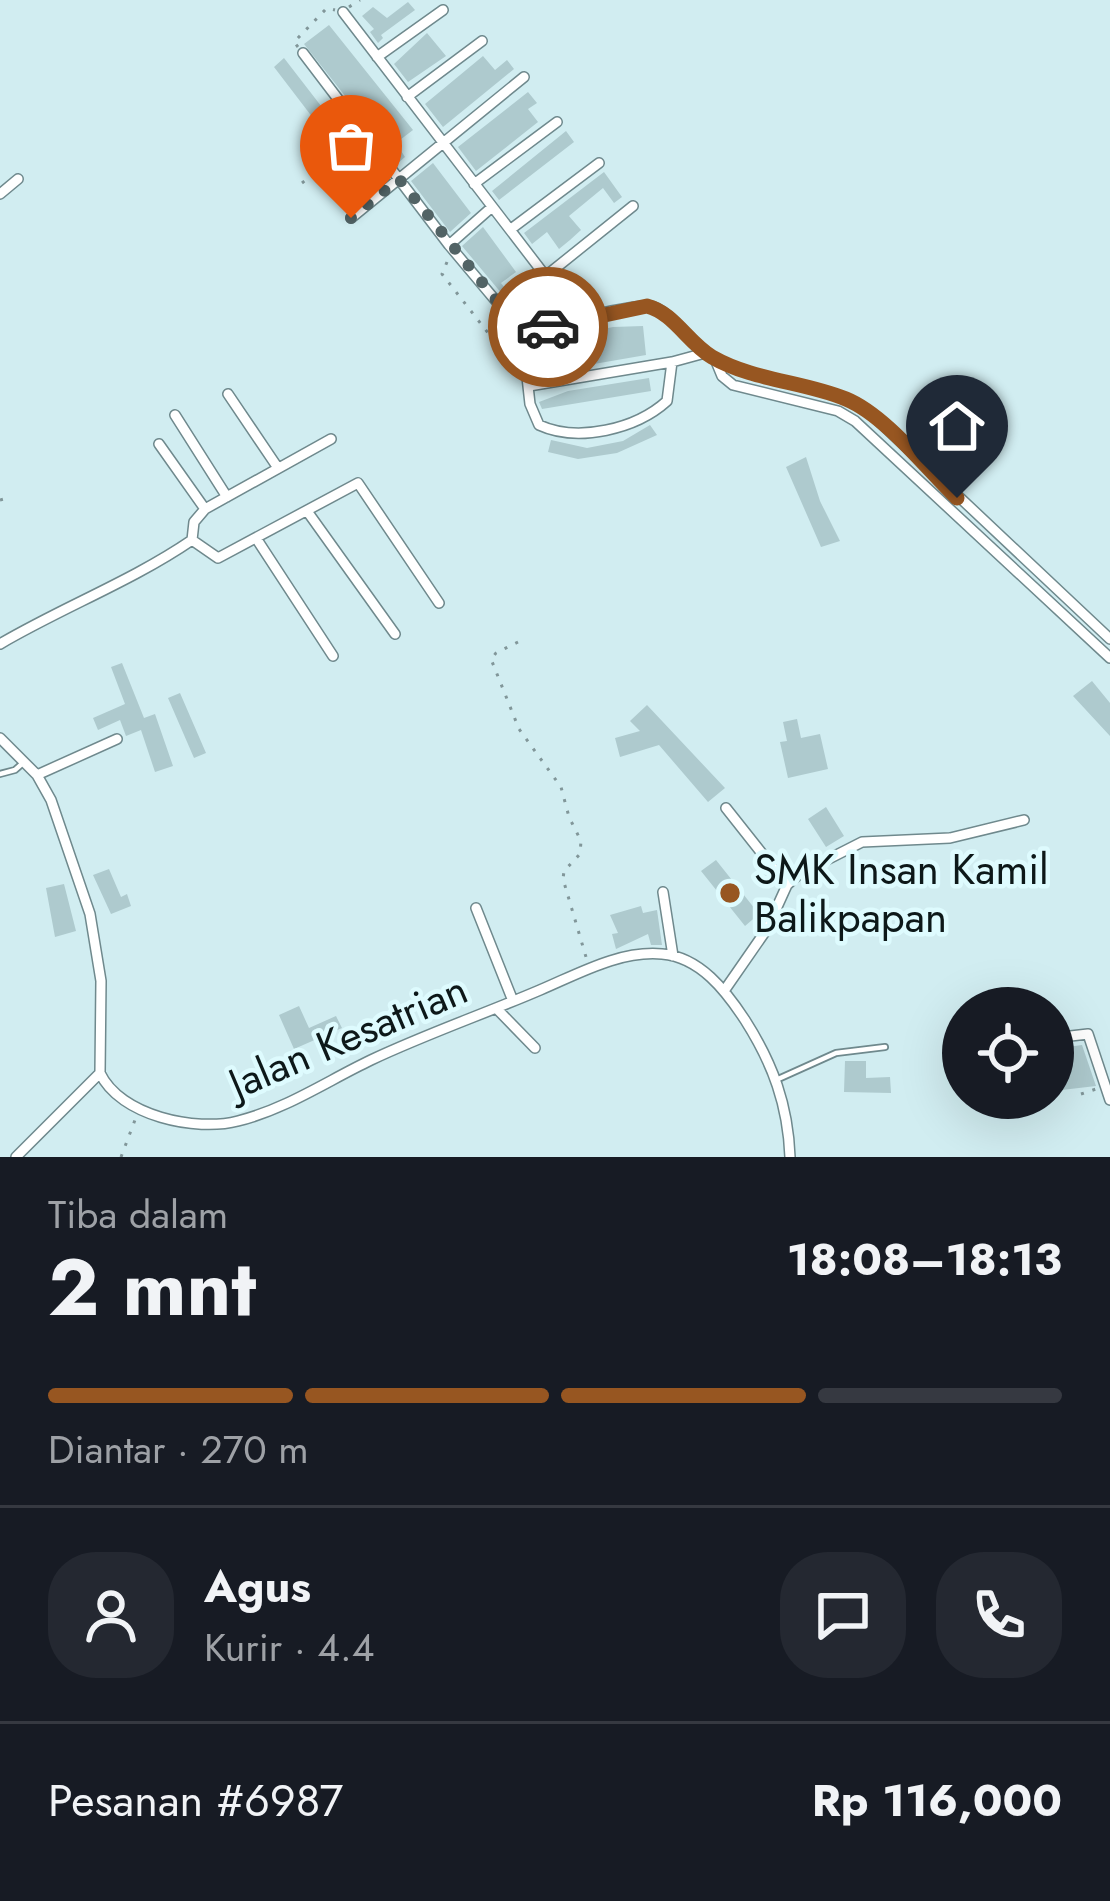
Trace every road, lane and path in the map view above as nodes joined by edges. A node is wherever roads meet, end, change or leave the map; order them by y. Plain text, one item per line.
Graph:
1 (443, 10) dead end
2 (343, 12) joint
3 (482, 41) dead end
4 (303, 53) joint
5 (377, 57) junction
6 (524, 77) dead end
7 (407, 97) junction
8 (557, 122) dead end
9 (365, 132) junction
10 (443, 143) junction
11 (599, 163) dead end
12 (18, 179) dead end
13 (399, 179) junction
14 (302, 183) dead end
15 (474, 184) junction
16 (0, 194) edge
17 (633, 206) dead end
18 (493, 207) junction
19 (351, 218) dead end
20 (511, 229) junction
21 (450, 247) junction
22 (547, 275) junction
23 (580, 321) junction
24 (522, 332) junction
25 (710, 356) junction
26 (672, 362) junction
27 (529, 386) junction
28 (228, 394) dead end
29 (175, 415) dead end
30 (331, 439) dead end
31 (159, 445) dead end
32 (278, 468) junction
33 (8, 497) dead end
34 (227, 497) junction
35 (0, 500) edge
36 (206, 509) junction
37 (307, 511) junction
38 (256, 538) junction
39 (192, 540) junction
40 (439, 603) dead end
41 (395, 634) dead end
42 (1110, 639) edge
43 (518, 642) dead end
44 (0, 644) edge
45 (333, 656) dead end
46 (1110, 658) edge
47 (0, 738) edge
48 (117, 739) dead end
49 (24, 761) junction
50 (0, 774) edge
51 (37, 776) junction
52 (726, 808) dead end
53 (1024, 820) dead end
54 (787, 885) junction
55 (663, 892) dead end
56 (476, 908) dead end
57 (673, 956) junction
58 (589, 968) junction
59 (724, 991) junction
60 (513, 1001) junction
61 (497, 1009) junction
62 (1074, 1036) edge
63 (885, 1047) dead end
64 (535, 1048) dead end
65 (100, 1073) junction
66 (776, 1080) junction
67 (1106, 1087) junction
68 (1081, 1094) dead end
69 (1110, 1100) edge
70 (140, 1107) junction
71 (16, 1157) edge
72 (121, 1157) edge
73 (790, 1157) edge

1 - 5 street
2 - 4 path
2 - 5 street
3 - 7 street
4 - 9 street
5 - 7 street
6 - 10 street
7 - 10 street
8 - 15 street
9 - 13 street
9 - 14 path
10 - 13 street
10 - 15 street
11 - 20 street
12 - 16 street
13 - 19 street
13 - 21 street
15 - 18 street
17 - 22 street
18 - 20 street
18 - 21 street
20 - 22 street
21 - 24 street
21 - 27 path
22 - 23 street
23 - 24 street
23 - 25 street
24 - 27 street
25 - 26 street
25 - 42 street
25 - 46 street
26 - 27 street
26 - 27 street
28 - 32 street
29 - 34 street
30 - 32 street
31 - 36 street
32 - 34 street
33 - 35 path
34 - 36 street
36 - 39 street
37 - 38 street
37 - 40 street
37 - 41 street
38 - 39 street
38 - 45 street
39 - 44 street
43 - 58 path
47 - 49 street
48 - 51 street
49 - 50 lane
49 - 51 street
51 - 65 street
52 - 54 street
53 - 54 street
54 - 59 street
55 - 57 street
56 - 60 street
57 - 58 street, Jalan Kesatrian
57 - 59 street
58 - 60 street, Jalan Kesatrian
59 - 66 street
60 - 61 street, Jalan Kesatrian
61 - 64 street
61 - 70 street, Jalan Kesatrian
62 - 67 street
63 - 66 lane
65 - 70 street, Jalan Kesatrian
65 - 71 street
66 - 73 street
67 - 68 path
67 - 69 street
70 - 72 path

